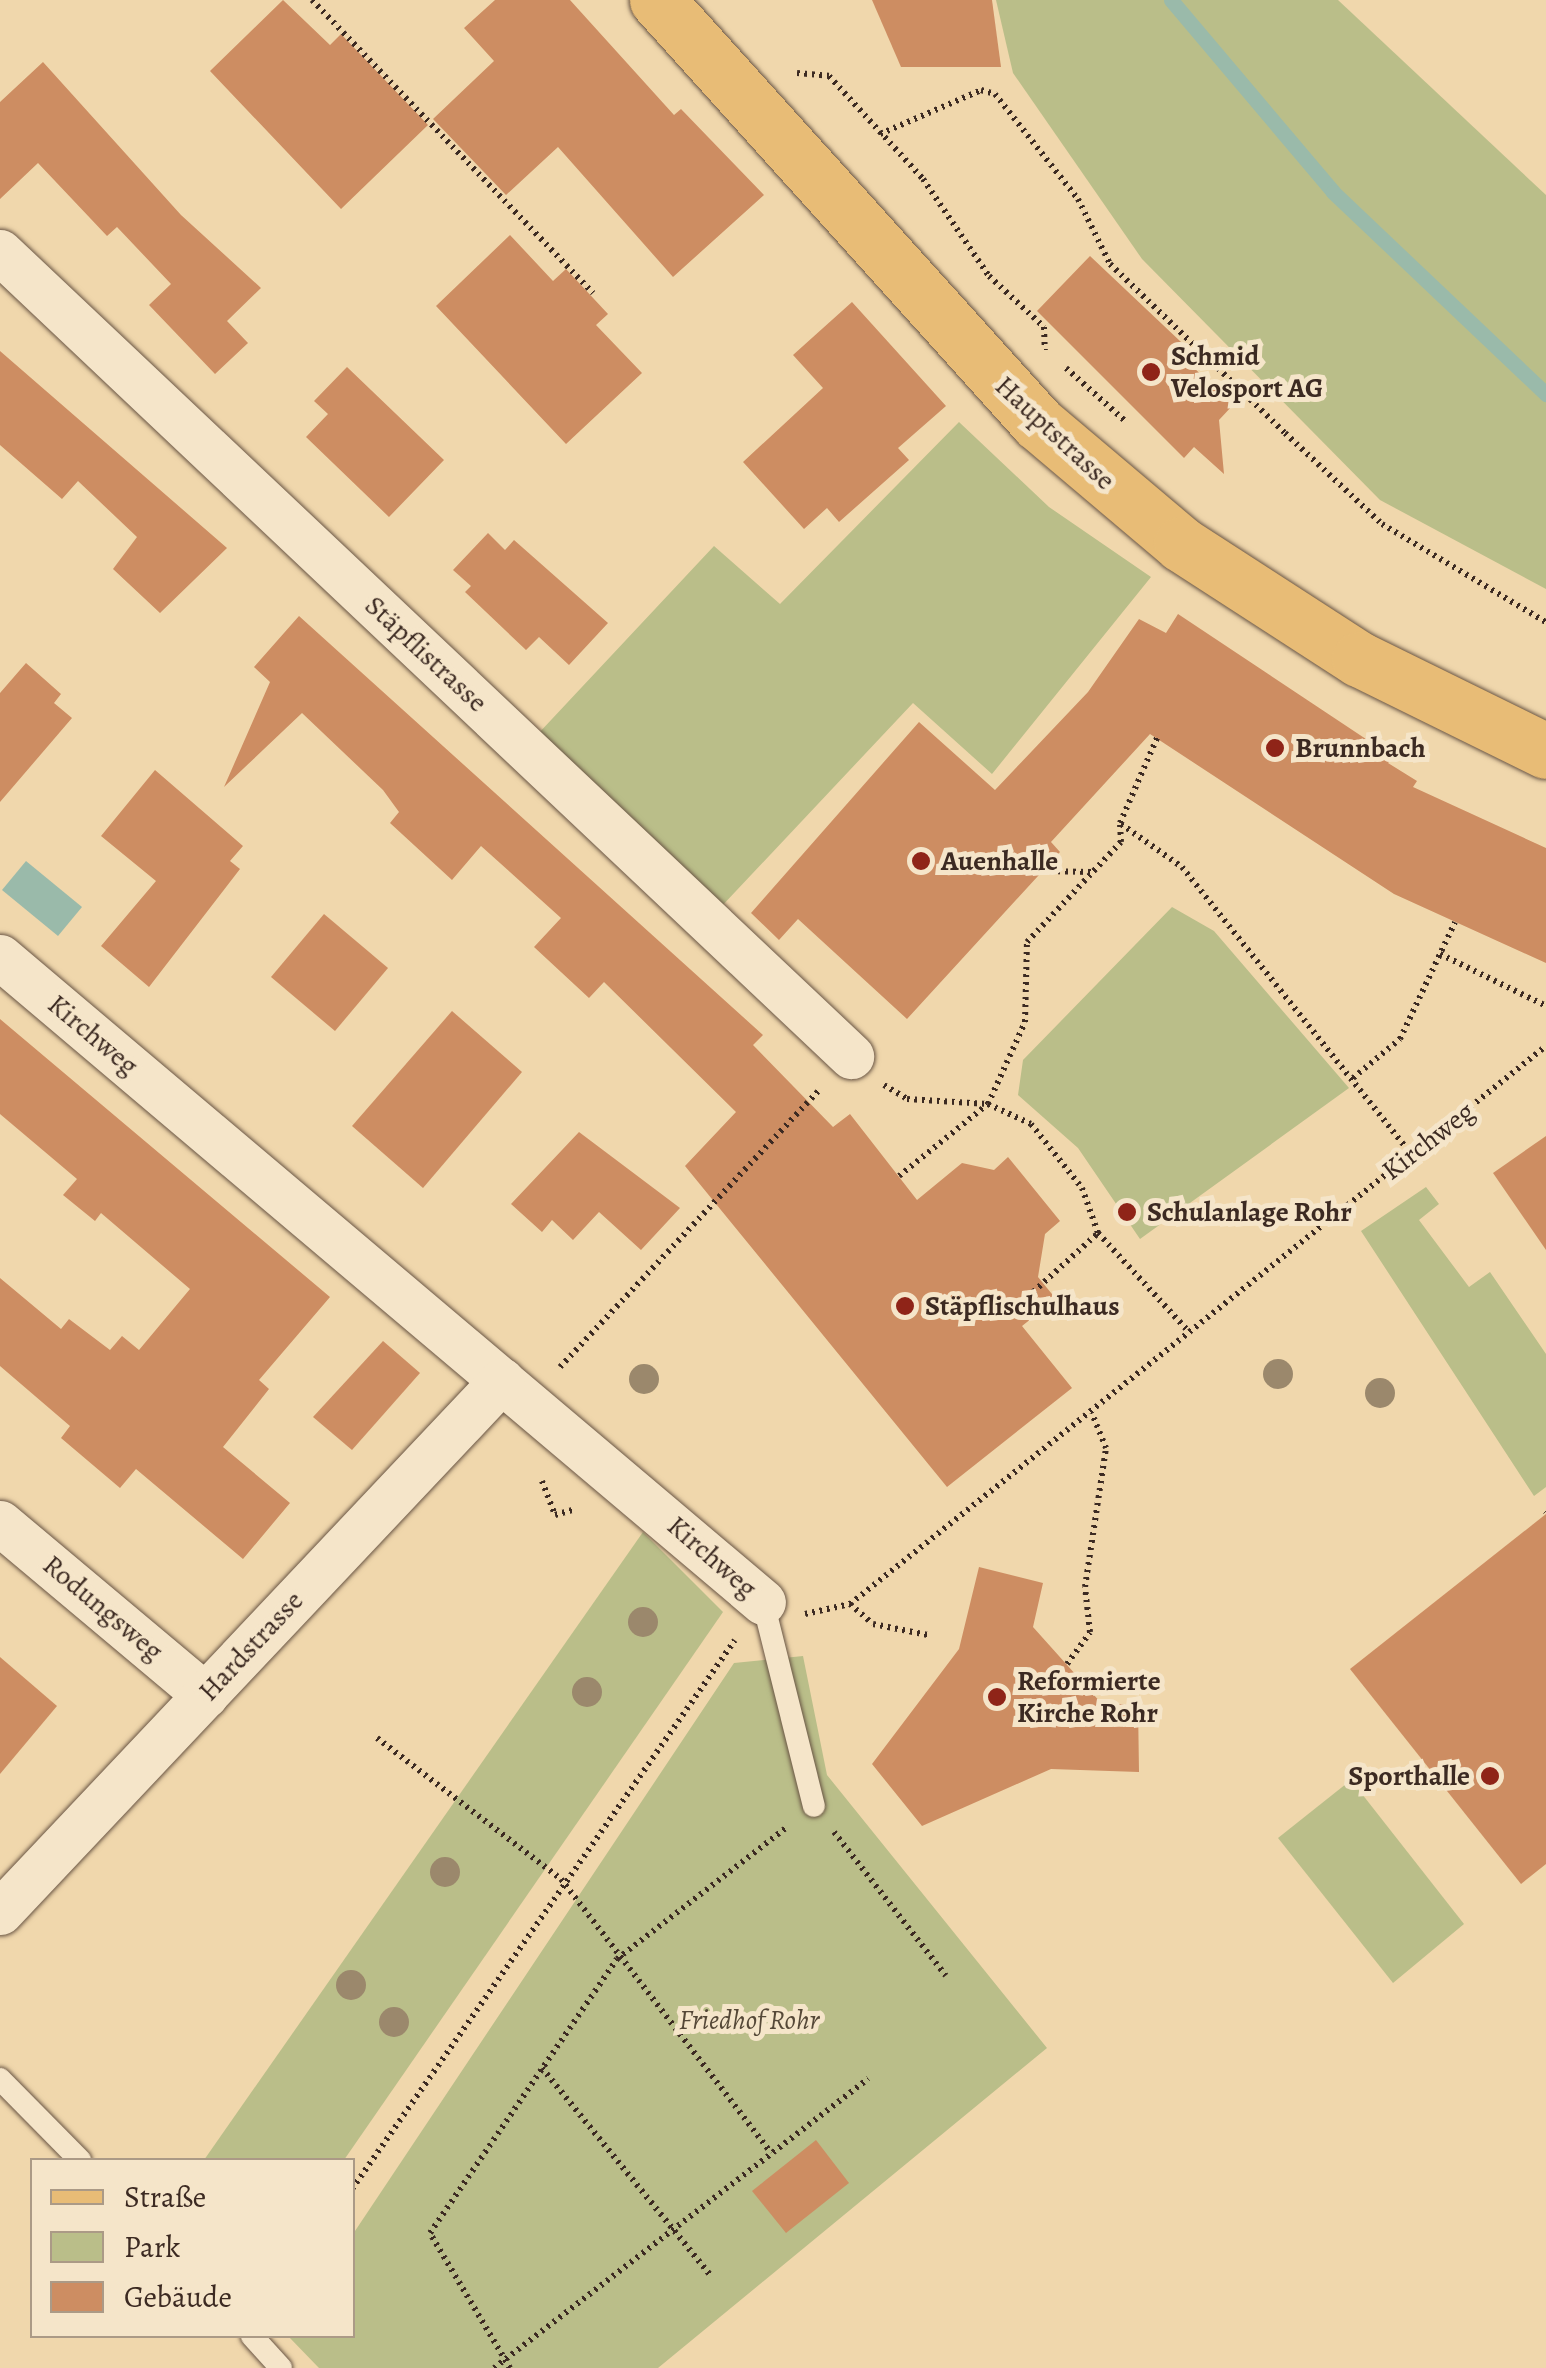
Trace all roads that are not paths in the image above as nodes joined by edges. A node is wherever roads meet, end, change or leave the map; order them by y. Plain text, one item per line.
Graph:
1 (657, 0) edge
2 (0, 252) edge
3 (1546, 751) edge
4 (0, 957) edge
5 (851, 1056) road end
6 (515, 1390) junction
7 (0, 1522) edge
8 (763, 1602) joint
9 (205, 1695) junction
10 (814, 1806) road end
11 (0, 1912) edge
12 (0, 2080) edge
13 (78, 2158) edge
14 (254, 2338) edge
15 (281, 2368) edge

1 - 3 main road, Hauptstrasse
2 - 5 street, Stäpflistrasse
4 - 6 street, Kirchweg
6 - 8 street, Kirchweg
6 - 9 street, Hardstrasse
7 - 9 street, Rodungsweg
8 - 10 lane
9 - 11 street, Hardstrasse
12 - 13 lane
14 - 15 lane

